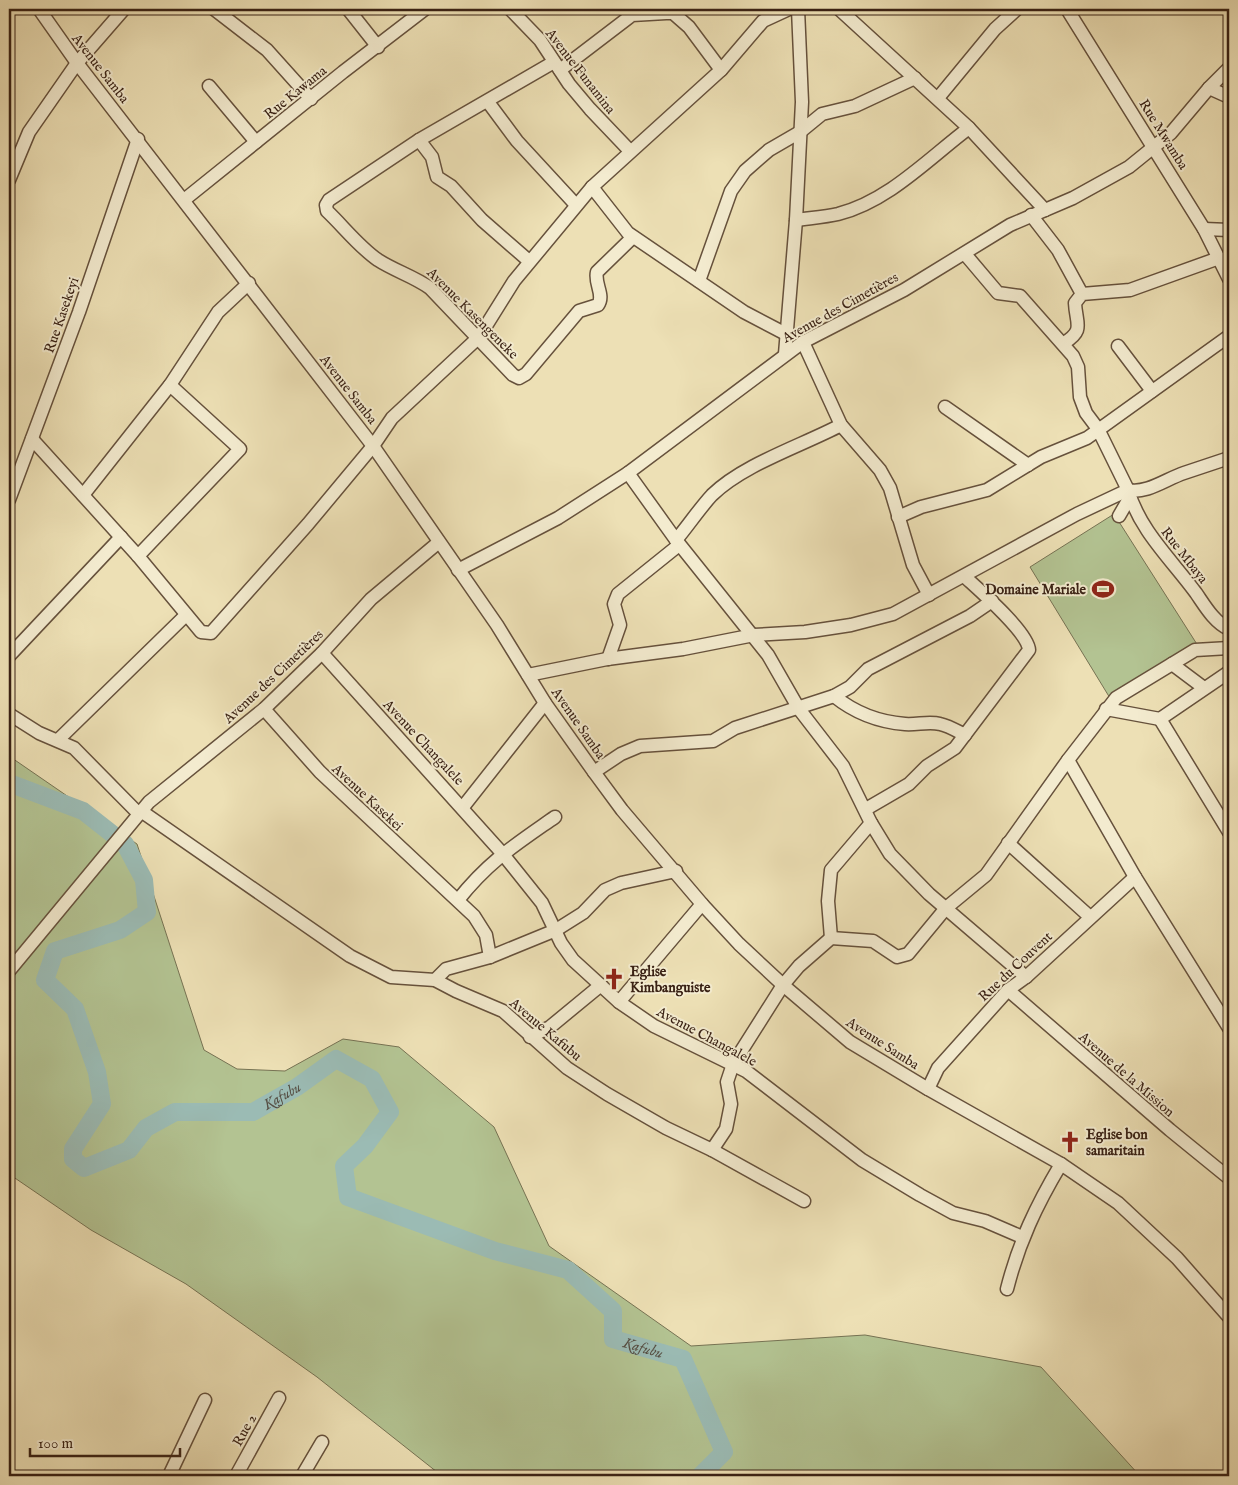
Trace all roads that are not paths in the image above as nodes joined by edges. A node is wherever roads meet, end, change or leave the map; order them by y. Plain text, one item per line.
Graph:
1 (39, 9) edge
2 (124, 9) edge
3 (214, 9) edge
4 (348, 9) edge
5 (426, 9) edge
6 (510, 9) edge
7 (789, 9) edge
8 (798, 9) edge
9 (839, 9) edge
10 (1017, 9) edge
11 (1067, 9) edge
12 (629, 12) edge
13 (378, 47) junction
14 (77, 63) junction
15 (557, 66) junction
16 (1229, 68) edge
17 (720, 70) junction
18 (915, 78) junction
19 (209, 86) dead end
20 (1209, 88) junction
21 (938, 98) junction
22 (1229, 98) edge
23 (310, 99) junction
24 (488, 102) junction
25 (969, 128) junction
26 (800, 132) junction
27 (138, 139) junction
28 (419, 140) junction
29 (256, 142) junction
30 (1155, 148) junction
31 (630, 151) junction
32 (9, 180) edge
33 (592, 187) junction
34 (184, 200) junction
35 (576, 205) junction
36 (1045, 210) junction
37 (1031, 216) junction
38 (796, 220) junction
39 (1204, 229) junction
40 (1229, 230) edge
41 (633, 237) junction
42 (965, 254) junction
43 (1219, 258) junction
44 (529, 261) junction
45 (698, 280) junction
46 (1229, 280) edge
47 (249, 283) junction
48 (1082, 294) junction
49 (786, 334) junction
50 (1229, 336) edge
51 (479, 337) junction
52 (803, 342) junction
53 (1064, 343) junction
54 (1118, 346) dead end
55 (785, 354) junction
56 (170, 385) junction
57 (1152, 391) junction
58 (945, 407) dead end
59 (841, 425) junction
60 (1098, 429) junction
61 (32, 438) junction
62 (374, 446) junction
63 (1229, 458) edge
64 (1028, 465) junction
65 (628, 473) junction
66 (1129, 494) junction
67 (83, 495) junction
68 (9, 500) edge
69 (1119, 516) dead end
70 (898, 517) junction
71 (121, 537) junction
72 (439, 542) junction
73 (677, 543) junction
74 (138, 556) junction
75 (458, 570) junction
76 (964, 576) junction
77 (929, 595) junction
78 (992, 601) junction
79 (186, 615) junction
80 (1229, 629) edge
81 (754, 635) junction
82 (1229, 648) edge
83 (322, 653) junction
84 (9, 656) edge
85 (608, 659) junction
86 (1172, 664) junction
87 (1229, 672) edge
88 (528, 674) junction
89 (1204, 688) junction
90 (834, 696) junction
91 (545, 702) junction
92 (264, 709) junction
93 (799, 709) junction
94 (1106, 709) junction
95 (9, 714) edge
96 (1160, 718) junction
97 (965, 735) junction
98 (58, 740) junction
99 (1068, 760) junction
100 (594, 772) junction
101 (463, 807) junction
102 (866, 809) junction
103 (140, 813) junction
104 (555, 817) dead end
105 (871, 823) junction
106 (1229, 832) edge
107 (1008, 844) junction
108 (502, 853) junction
109 (676, 871) junction
110 (1136, 877) junction
111 (458, 900) junction
112 (702, 904) junction
113 (946, 908) junction
114 (1089, 916) junction
115 (556, 930) junction
116 (831, 938) junction
117 (490, 957) junction
118 (9, 971) edge
119 (1026, 977) junction
120 (436, 980) junction
121 (602, 985) junction
122 (783, 985) junction
123 (1008, 990) junction
124 (619, 1002) junction
125 (1229, 1028) edge
126 (530, 1037) junction
127 (733, 1064) junction
128 (928, 1089) junction
129 (712, 1150) junction
130 (1061, 1164) junction
131 (1228, 1175) edge
132 (804, 1201) dead end
133 (1022, 1237) junction
134 (1006, 1289) dead end
135 (1229, 1318) edge
136 (279, 1398) dead end
137 (205, 1400) dead end
138 (322, 1442) dead end
139 (169, 1476) edge
140 (236, 1476) edge
141 (302, 1476) edge

1 - 14 street, Avenue Samba
2 - 14 street
3 - 23 street
4 - 13 street
5 - 13 street, Rue Kawama
6 - 15 street, Avenue Funamina
7 - 17 street
8 - 26 street
9 - 18 street
10 - 21 street
11 - 30 street, Rue Mwamba
12 - 15 street, Avenue Kasengeneke
12 - 17 street
13 - 23 street, Rue Kawama
14 - 27 street, Avenue Samba
14 - 32 street
15 - 24 street, Avenue Kasengeneke
15 - 31 street, Avenue Funamina
16 - 20 street, Avenue des Cimetières
17 - 31 street
18 - 21 street
18 - 26 street
19 - 29 street
20 - 22 street
20 - 30 street, Avenue des Cimetières
21 - 25 street
23 - 29 street, Rue Kawama
24 - 28 street, Avenue Kasengeneke
24 - 35 street
25 - 36 street
25 - 38 street
26 - 38 street
26 - 45 street
27 - 34 street, Avenue Samba
27 - 61 street, Rue Kasekeyi
28 - 44 street
28 - 51 street, Avenue Kasengeneke
29 - 34 street, Rue Kawama
30 - 36 street, Avenue des Cimetières
30 - 39 street, Rue Mwamba
31 - 33 street
33 - 35 street
33 - 41 street
34 - 47 street, Avenue Samba
35 - 44 street
36 - 37 street, Avenue des Cimetières
37 - 42 street, Avenue des Cimetières
37 - 48 street
38 - 49 street
39 - 40 street
39 - 43 street, Rue Mwamba
41 - 45 street
41 - 51 street, Avenue Kasengeneke
42 - 52 street, Avenue des Cimetières
42 - 53 street, Rue Mbaya
43 - 46 street, Rue Mwamba
43 - 48 street
44 - 51 street
45 - 49 street
47 - 56 street
47 - 62 street, Avenue Samba
48 - 53 street
49 - 55 street
50 - 57 street
51 - 62 street
52 - 55 street, Avenue des Cimetières
52 - 59 street
53 - 60 street, Rue Mbaya
54 - 57 street
55 - 65 street, Avenue des Cimetières
56 - 67 street
56 - 74 street
57 - 60 street
58 - 64 street
59 - 70 street
59 - 73 street
60 - 64 street
60 - 66 street, Rue Mbaya
61 - 67 street
61 - 68 street, Rue Kasekeyi
62 - 72 street, Avenue Samba
62 - 79 street
63 - 66 street
64 - 70 street
65 - 73 street
65 - 75 street, Avenue des Cimetières
66 - 69 street
66 - 76 street
66 - 80 street, Rue Mbaya
67 - 71 street
70 - 77 street
71 - 74 street
71 - 84 street
72 - 75 street, Avenue Samba
72 - 83 street, Avenue des Cimetières
73 - 81 street
73 - 85 street
74 - 79 street
75 - 88 street, Avenue Samba
76 - 77 street
76 - 78 street
77 - 81 street
78 - 90 street
78 - 97 street
79 - 98 street
81 - 85 street
81 - 93 street
82 - 86 street
83 - 92 street, Avenue des Cimetières
83 - 101 street, Avenue Changalele
85 - 88 street
86 - 89 street
86 - 94 street
87 - 89 street
88 - 91 street, Avenue Samba
89 - 96 street
90 - 93 street
90 - 97 street
91 - 100 street, Avenue Samba
91 - 101 street
92 - 103 street, Avenue des Cimetières
92 - 111 street, Avenue Kasekei
93 - 100 street
93 - 102 street
94 - 96 street
94 - 99 street
95 - 98 street, Avenue Kafubu
96 - 106 street
97 - 102 street
98 - 103 street, Avenue Kafubu
99 - 107 street
99 - 110 street
100 - 109 street, Avenue Samba
101 - 108 street, Avenue Changalele
102 - 105 street
103 - 118 street, Avenue des Cimetières
103 - 120 street, Avenue Kafubu
104 - 108 street
105 - 113 street
105 - 116 street
107 - 113 street
107 - 114 street
108 - 111 street
108 - 115 street, Avenue Changalele
109 - 112 street, Avenue Samba
109 - 115 street
110 - 114 street, Rue du Couvent
110 - 125 street
111 - 117 street, Avenue Kasekei
112 - 122 street, Avenue Samba
112 - 124 street
113 - 116 street
113 - 119 street
114 - 119 street, Rue du Couvent
115 - 117 street
115 - 121 street, Avenue Changalele
116 - 122 street
117 - 120 street
119 - 123 street, Rue du Couvent
120 - 126 street, Avenue Kafubu
121 - 124 street, Avenue Changalele
121 - 126 street
122 - 127 street
122 - 128 street, Avenue Samba
123 - 128 street, Rue du Couvent
123 - 131 street, Avenue de la Mission
124 - 127 street, Avenue Changalele
126 - 129 street, Avenue Kafubu
127 - 129 street
127 - 133 street, Avenue Changalele
128 - 130 street, Avenue Samba
129 - 132 street, Avenue Kafubu
130 - 133 street
130 - 135 street, Avenue Samba
133 - 134 street
136 - 140 street, Rue 2
137 - 139 street
138 - 141 street

